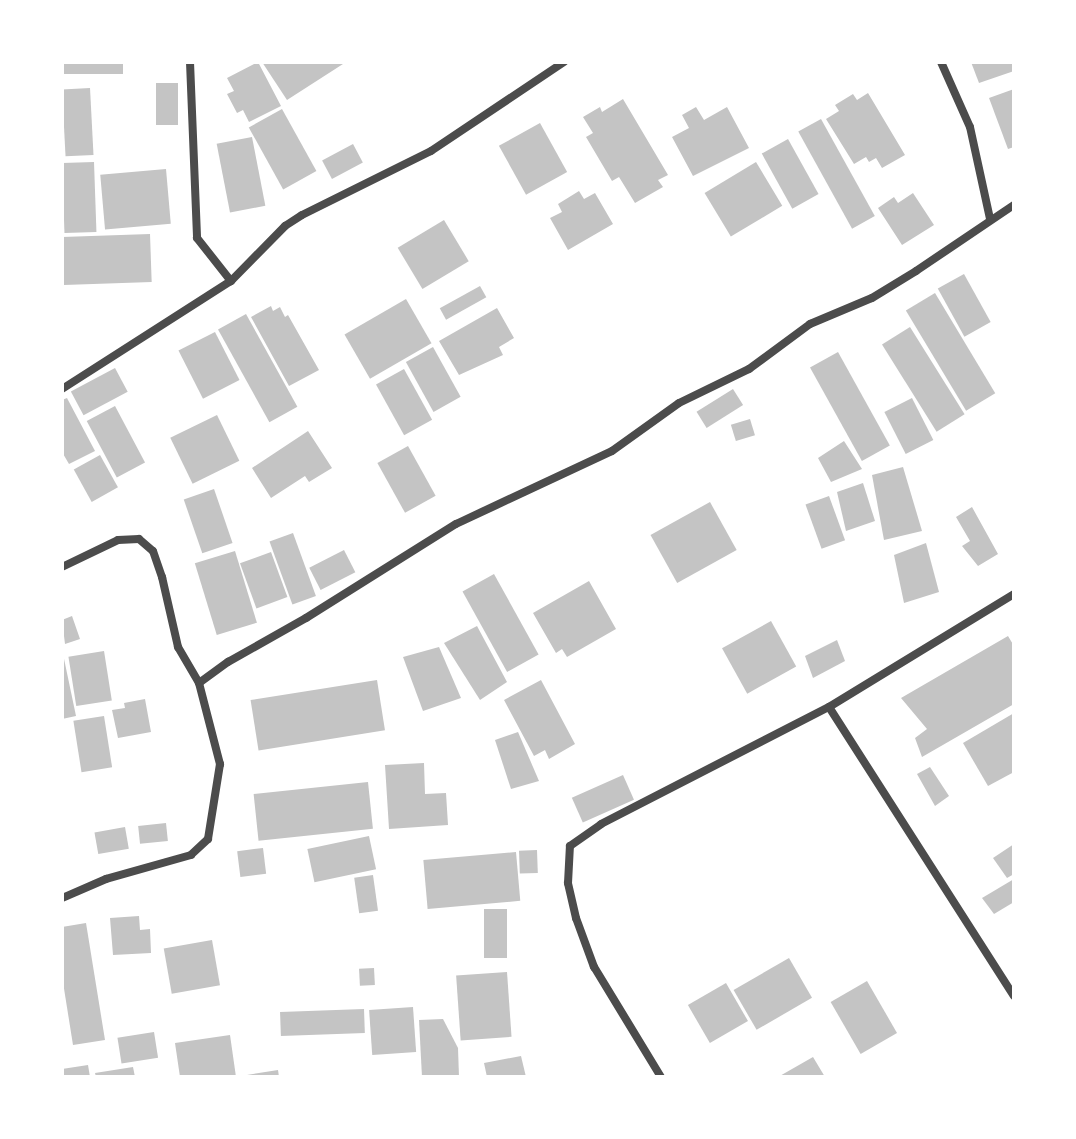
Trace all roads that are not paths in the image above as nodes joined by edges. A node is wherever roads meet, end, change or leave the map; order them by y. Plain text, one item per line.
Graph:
1 (190, 62) edge
2 (564, 62) edge
3 (941, 62) edge
4 (1014, 205) edge
5 (990, 219) junction
6 (231, 281) junction
7 (62, 389) edge
8 (62, 567) edge
9 (1014, 594) edge
10 (199, 683) junction
11 (829, 707) junction
12 (62, 898) edge
13 (1014, 996) edge
14 (661, 1077) edge

1 - 6 street
2 - 6 street
3 - 5 street
4 - 5 street
5 - 10 street
6 - 7 street
8 - 10 street
9 - 11 street
10 - 12 street
11 - 13 street
11 - 14 street

